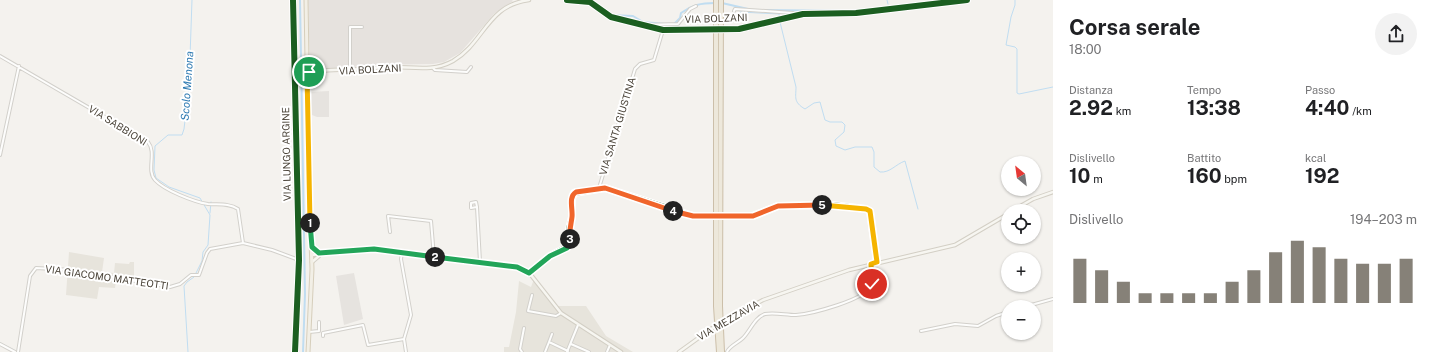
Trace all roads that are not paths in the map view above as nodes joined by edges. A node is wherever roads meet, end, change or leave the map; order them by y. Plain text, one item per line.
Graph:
1 (293, 0) edge
2 (306, 0) edge
3 (529, 0) edge
4 (567, 0) edge
5 (716, 0) edge
6 (721, 0) edge
7 (967, 0) edge
8 (696, 6) dead end
9 (734, 10) dead end
10 (797, 16) junction
11 (643, 26) junction
12 (362, 27) dead end
13 (663, 30) junction
14 (0, 56) edge
15 (18, 66) junction
16 (471, 67) dead end
17 (433, 68) junction
18 (350, 70) junction
19 (307, 73) junction
20 (0, 155) edge
21 (599, 188) junction
22 (1053, 192) edge
23 (1024, 204) edge
24 (477, 207) dead end
25 (1001, 218) edge
26 (390, 232) dead end
27 (243, 243) junction
28 (312, 247) junction
29 (402, 253) junction
30 (320, 254) junction
31 (312, 255) junction
32 (434, 257) junction
33 (299, 260) junction
34 (312, 262) junction
35 (877, 262) junction
36 (480, 263) junction
37 (871, 264) junction
38 (530, 274) junction
39 (532, 295) dead end
40 (1053, 299) edge
41 (1041, 302) edge
42 (561, 313) junction
43 (1001, 314) edge
44 (319, 322) dead end
45 (578, 325) junction
46 (524, 328) dead end
47 (921, 331) dead end
48 (308, 332) junction
49 (552, 334) dead end
50 (323, 336) dead end
51 (404, 339) junction
52 (549, 342) junction
53 (0, 344) edge
54 (571, 344) junction
55 (610, 345) junction
56 (567, 351) edge
57 (16, 352) edge
58 (295, 352) edge
59 (308, 352) edge
60 (406, 352) edge
61 (522, 352) edge
62 (545, 352) edge
63 (589, 352) edge
64 (607, 352) edge
65 (622, 352) edge
66 (679, 352) edge
67 (718, 352) edge
68 (722, 352) edge
69 (727, 352) edge

1 - 33 street, VIA LUNGO ARGINE
2 - 19 main road
3 - 17 street, VIA BOLZANI
4 - 11 street, VIA BOLZANI
5 - 67 highway
6 - 68 highway
7 - 10 street, VIA BOLZANI
8 - 11 street, VIA BOLZANI
9 - 10 street, VIA BOLZANI
10 - 13 street, VIA BOLZANI, bridge
11 - 13 street, VIA BOLZANI
12 - 18 street
13 - 21 street, VIA SANTA GIUSTINA
14 - 15 street, VIA SABBIONI
15 - 20 street
15 - 27 street, VIA SABBIONI
16 - 17 street, VIA BOLZANI
17 - 18 street, VIA BOLZANI
18 - 19 street, VIA BOLZANI
19 - 28 main road
21 - 35 street, bridge
21 - 38 street
22 - 23 street
24 - 36 street
25 - 35 street, VIA MEZZAVIA
26 - 32 street
27 - 33 street
27 - 57 street, VIA GIACOMO MATTEOTTI
28 - 30 street
28 - 31 main road
29 - 30 street
29 - 32 street
29 - 51 street
30 - 31 street
30 - 34 street
31 - 34 main road
32 - 36 street
33 - 58 street, VIA LUNGO ARGINE
34 - 48 main road
35 - 37 street, VIA MEZZAVIA
36 - 38 street
37 - 66 street, VIA MEZZAVIA, bridge
37 - 69 street
38 - 42 street
39 - 42 street
40 - 41 street
42 - 45 street
43 - 47 street
44 - 48 street
45 - 54 street
45 - 55 street
46 - 61 street
48 - 59 main road
49 - 52 street
50 - 51 street
51 - 60 street
52 - 56 street
52 - 62 street
53 - 57 street
54 - 56 street
54 - 63 street
55 - 64 street
55 - 65 street

